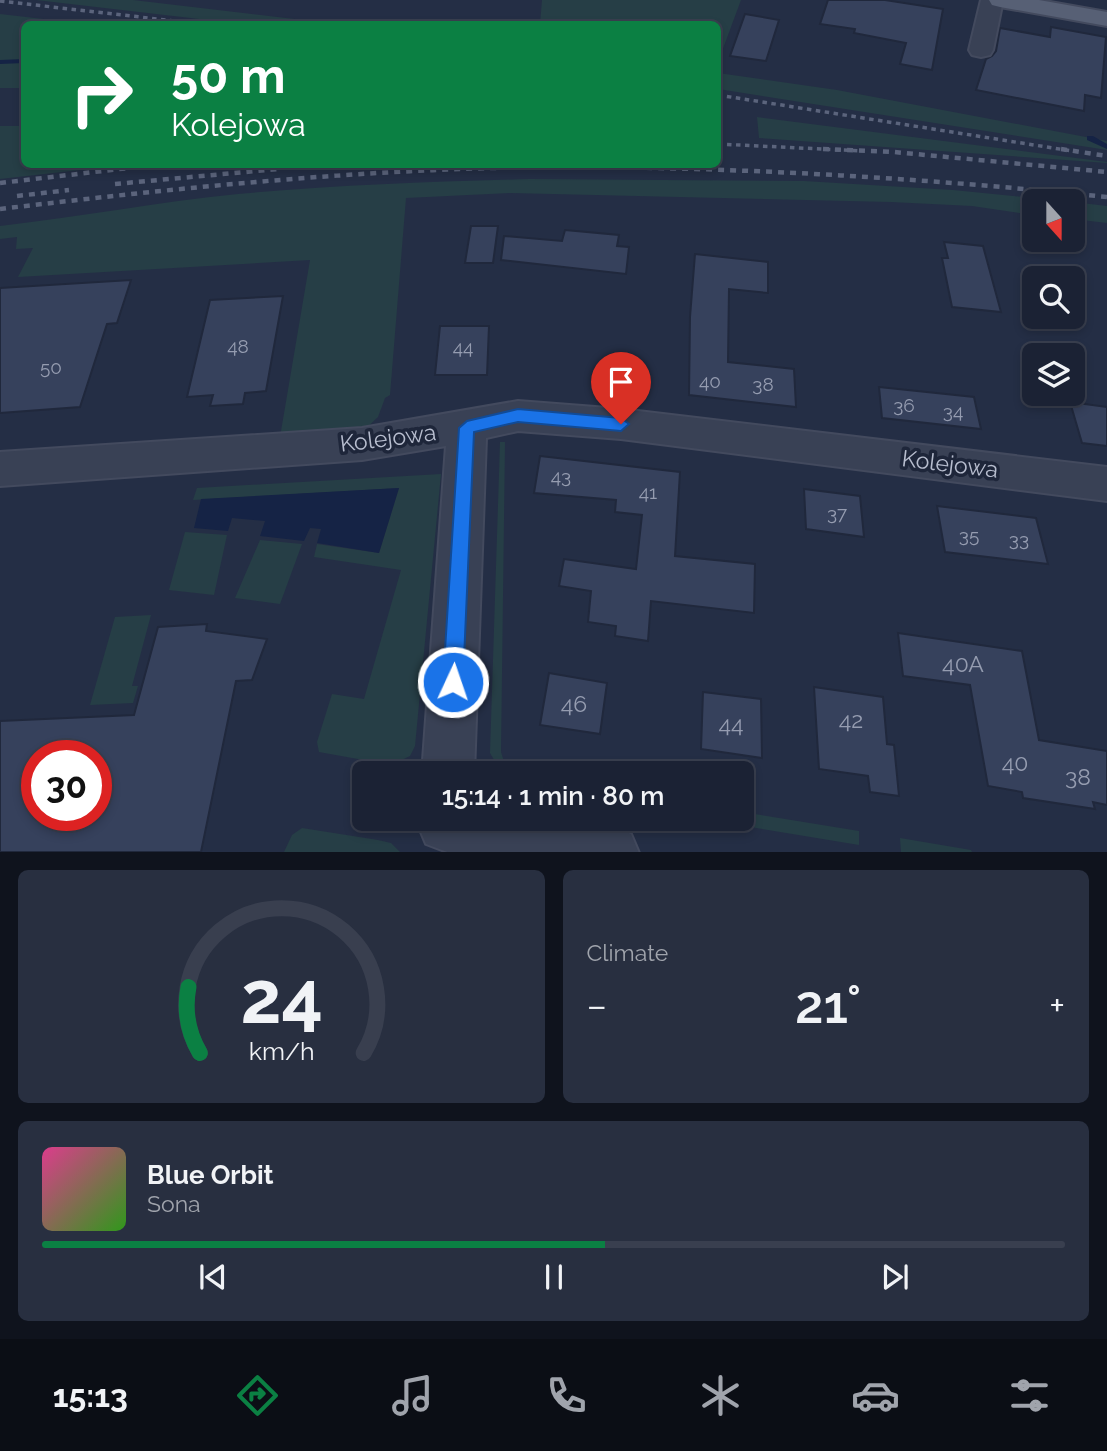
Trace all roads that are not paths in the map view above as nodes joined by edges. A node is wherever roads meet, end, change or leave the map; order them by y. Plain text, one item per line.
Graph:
1 (992, 0) edge
2 (1000, 0) edge
3 (1098, 0) edge
4 (1107, 2) edge
5 (1107, 19) edge
6 (981, 50) dead end
7 (467, 428) junction
8 (0, 469) edge
9 (1107, 484) edge
10 (449, 761) edge
11 (444, 832) edge
12 (612, 852) edge

1 - 6 street
2 - 5 main road
3 - 4 main road
7 - 8 street, Kolejowa
7 - 9 street, Kolejowa
7 - 10 street
11 - 12 street

